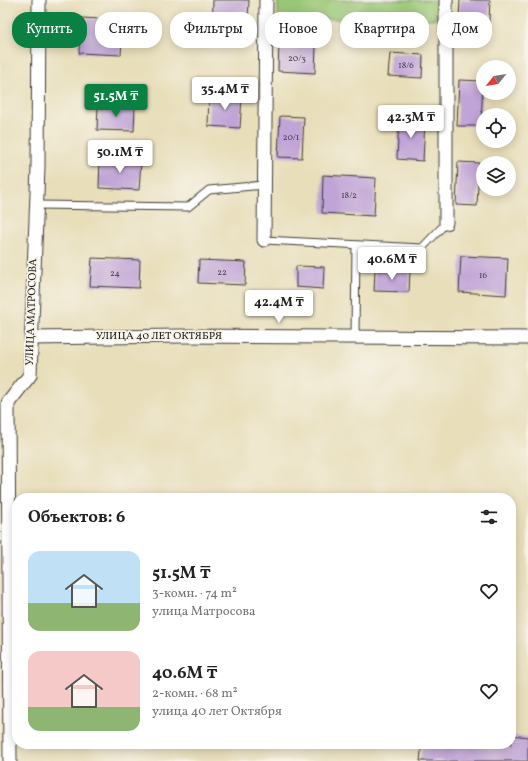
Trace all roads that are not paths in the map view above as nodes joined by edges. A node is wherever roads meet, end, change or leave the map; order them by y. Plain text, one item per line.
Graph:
1 (39, 0) edge
2 (266, 0) edge
3 (446, 0) edge
4 (264, 185) junction
5 (36, 205) junction
6 (446, 223) joint
7 (264, 240) joint
8 (356, 245) junction
9 (355, 337) junction
10 (31, 338) junction
11 (528, 338) edge
12 (4, 403) edge
13 (10, 761) edge

1 - 5 street, УЛИЦА МАТРОСОВА
2 - 4 street
3 - 6 street
4 - 5 lane
4 - 7 street
5 - 10 street, УЛИЦА МАТРОСОВА
6 - 8 lane
7 - 8 lane
8 - 9 lane
9 - 10 street, УЛИЦА 40 ЛЕТ ОКТЯБРЯ
9 - 11 street, УЛИЦА 40 ЛЕТ ОКТЯБРЯ
10 - 12 street, УЛИЦА МАТРОСОВА
12 - 13 street, УЛИЦА МАТРОСОВА

